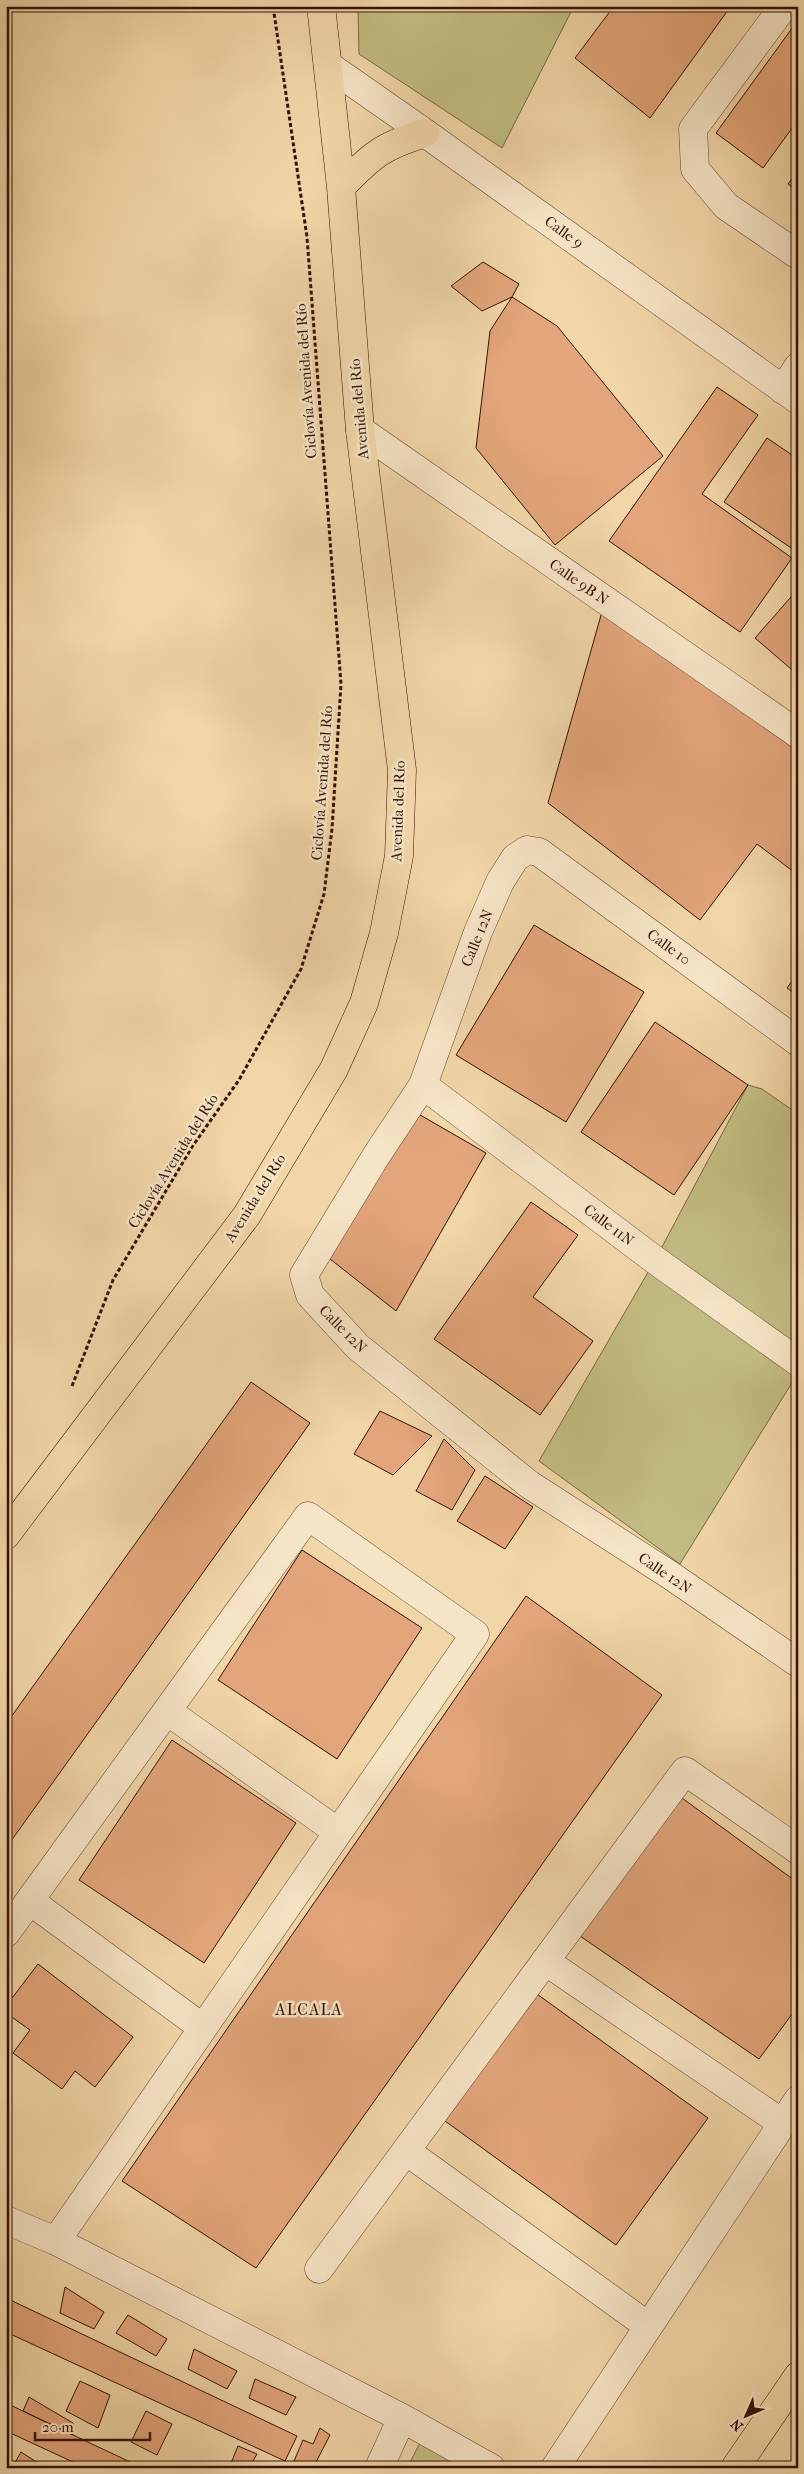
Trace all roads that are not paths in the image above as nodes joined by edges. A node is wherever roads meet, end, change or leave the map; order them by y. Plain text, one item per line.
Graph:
1 (321, 6) edge
2 (784, 6) edge
3 (329, 66) junction
4 (425, 132) junction
5 (341, 187) junction
6 (798, 255) edge
7 (798, 367) edge
8 (790, 395) edge
9 (360, 430) junction
10 (798, 734) edge
11 (539, 852) joint
12 (798, 1042) edge
13 (423, 1085) junction
14 (798, 1362) edge
15 (6, 1535) edge
16 (798, 1663) edge
17 (167, 1711) junction
18 (338, 1832) junction
19 (798, 1850) edge
20 (30, 1901) junction
21 (6, 1933) edge
22 (545, 1961) junction
23 (203, 2028) junction
24 (798, 2100) edge
25 (782, 2123) junction
26 (406, 2152) junction
27 (6, 2220) edge
28 (56, 2240) junction
29 (319, 2269) dead end
30 (648, 2326) junction
31 (798, 2376) edge
32 (402, 2418) junction
33 (379, 2468) edge
34 (491, 2468) edge
35 (555, 2468) edge
36 (735, 2468) edge

1 - 3 main road, Avenida del Río
2 - 6 street
3 - 4 street, Calle 9
3 - 5 main road, Avenida del Río
4 - 5 main road
4 - 8 street, Calle 9
5 - 9 main road, Avenida del Río
7 - 8 street
9 - 10 street, Calle 9B N
9 - 15 main road, Avenida del Río
11 - 12 street, Calle 10
11 - 13 street, Calle 12N
13 - 14 street, Calle 11N
13 - 16 street, Calle 12N
17 - 18 street
17 - 18 street
17 - 20 street
18 - 23 street
19 - 22 street
20 - 21 street
20 - 23 street
22 - 25 street
22 - 26 street
23 - 28 street
24 - 25 street
25 - 30 street
26 - 29 street
26 - 30 street
27 - 28 street
28 - 32 street
30 - 35 street
31 - 36 main road
32 - 33 street
32 - 34 street

